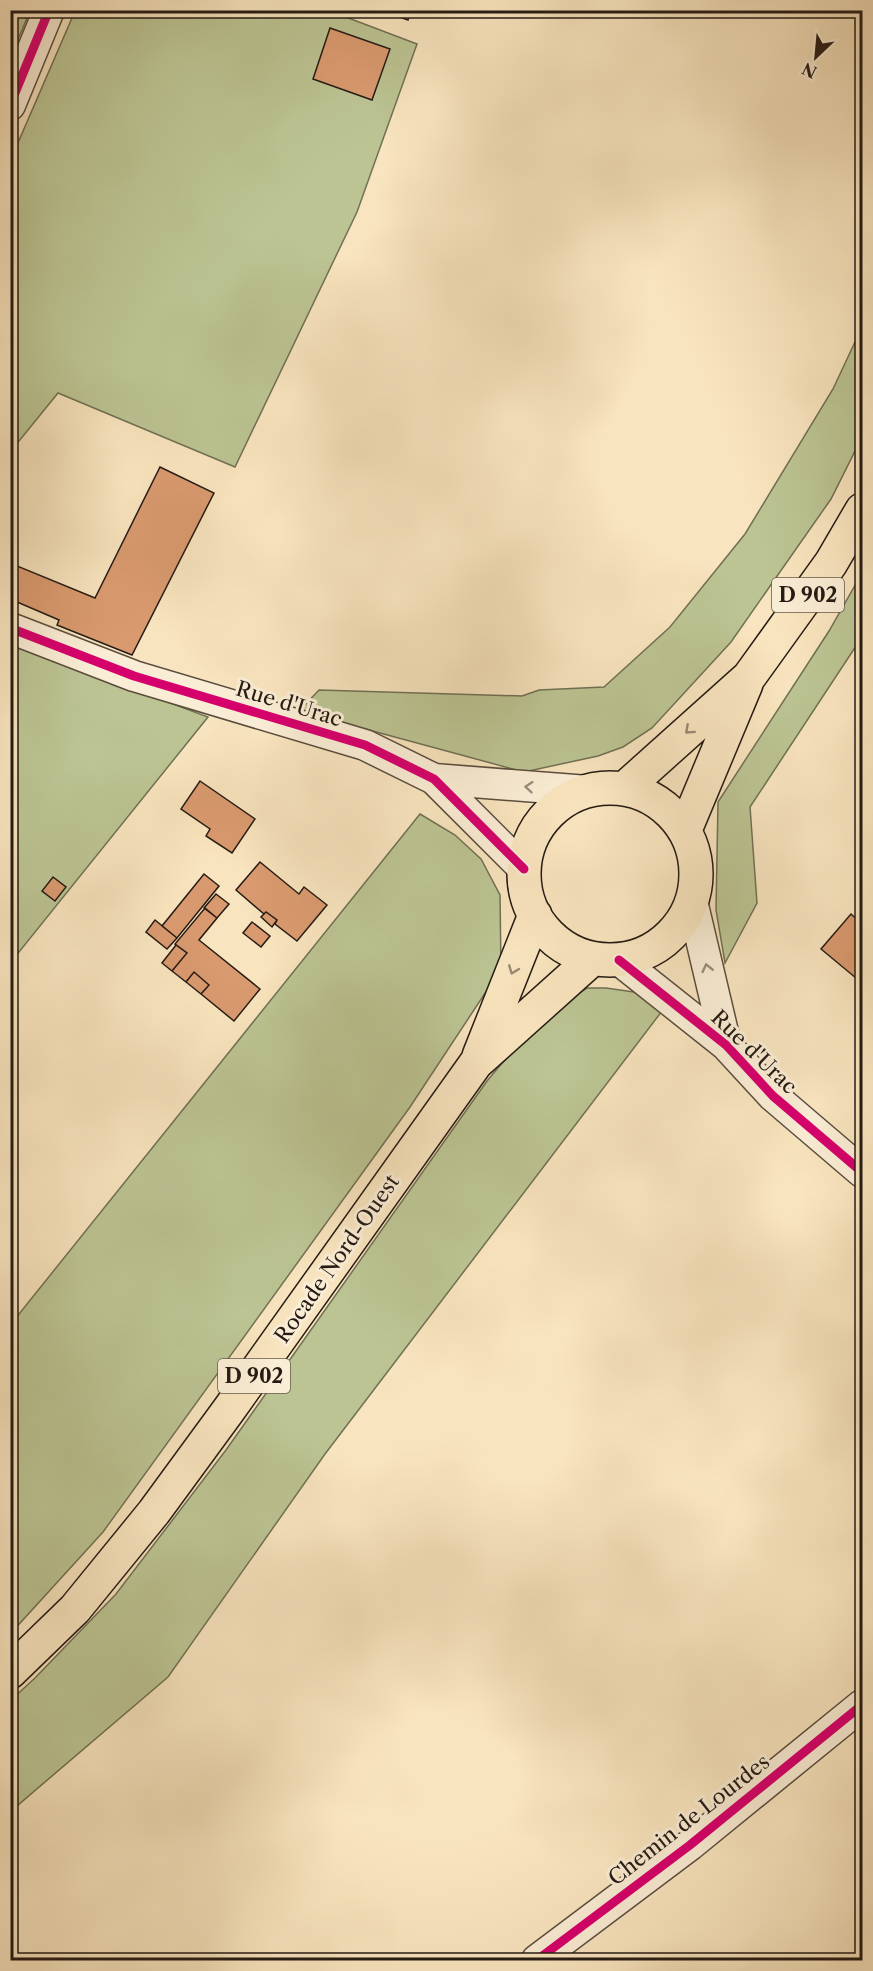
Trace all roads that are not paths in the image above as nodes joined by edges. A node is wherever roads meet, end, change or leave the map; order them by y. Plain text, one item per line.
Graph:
1 (49, 10) edge
2 (10, 105) edge
3 (862, 510) edge
4 (10, 628) edge
5 (748, 677) junction
6 (434, 778) junction
7 (624, 789) junction
8 (588, 791) junction
9 (684, 830) junction
10 (524, 869) junction
11 (692, 901) junction
12 (535, 915) junction
13 (606, 959) junction
14 (726, 1045) junction
15 (476, 1063) junction
16 (862, 1172) edge
17 (10, 1672) edge
18 (862, 1705) edge
19 (537, 1960) edge

1 - 2 street
3 - 5 main road, D 902
4 - 6 street, Rue d'Urac
5 -> 7 main road, D 902
5 - 9 main road, D 902
8 -> 6 street, Rue d'Urac
6 - 10 street, Rue d'Urac
7 - 8 main road
7 - 9 main road
8 - 10 main road
9 - 11 main road
10 - 12 main road
11 - 13 main road
14 -> 11 street, Rue d'Urac
12 - 13 main road
12 -> 15 main road, Rocade Nord-Ouest / D 902
13 - 14 street, Rue d'Urac
13 - 15 main road, Rocade Nord-Ouest / D 902
14 - 16 street, Rue d'Urac
15 - 17 main road, Rocade Nord-Ouest / D 902
18 - 19 street, Chemin de Lourdes

